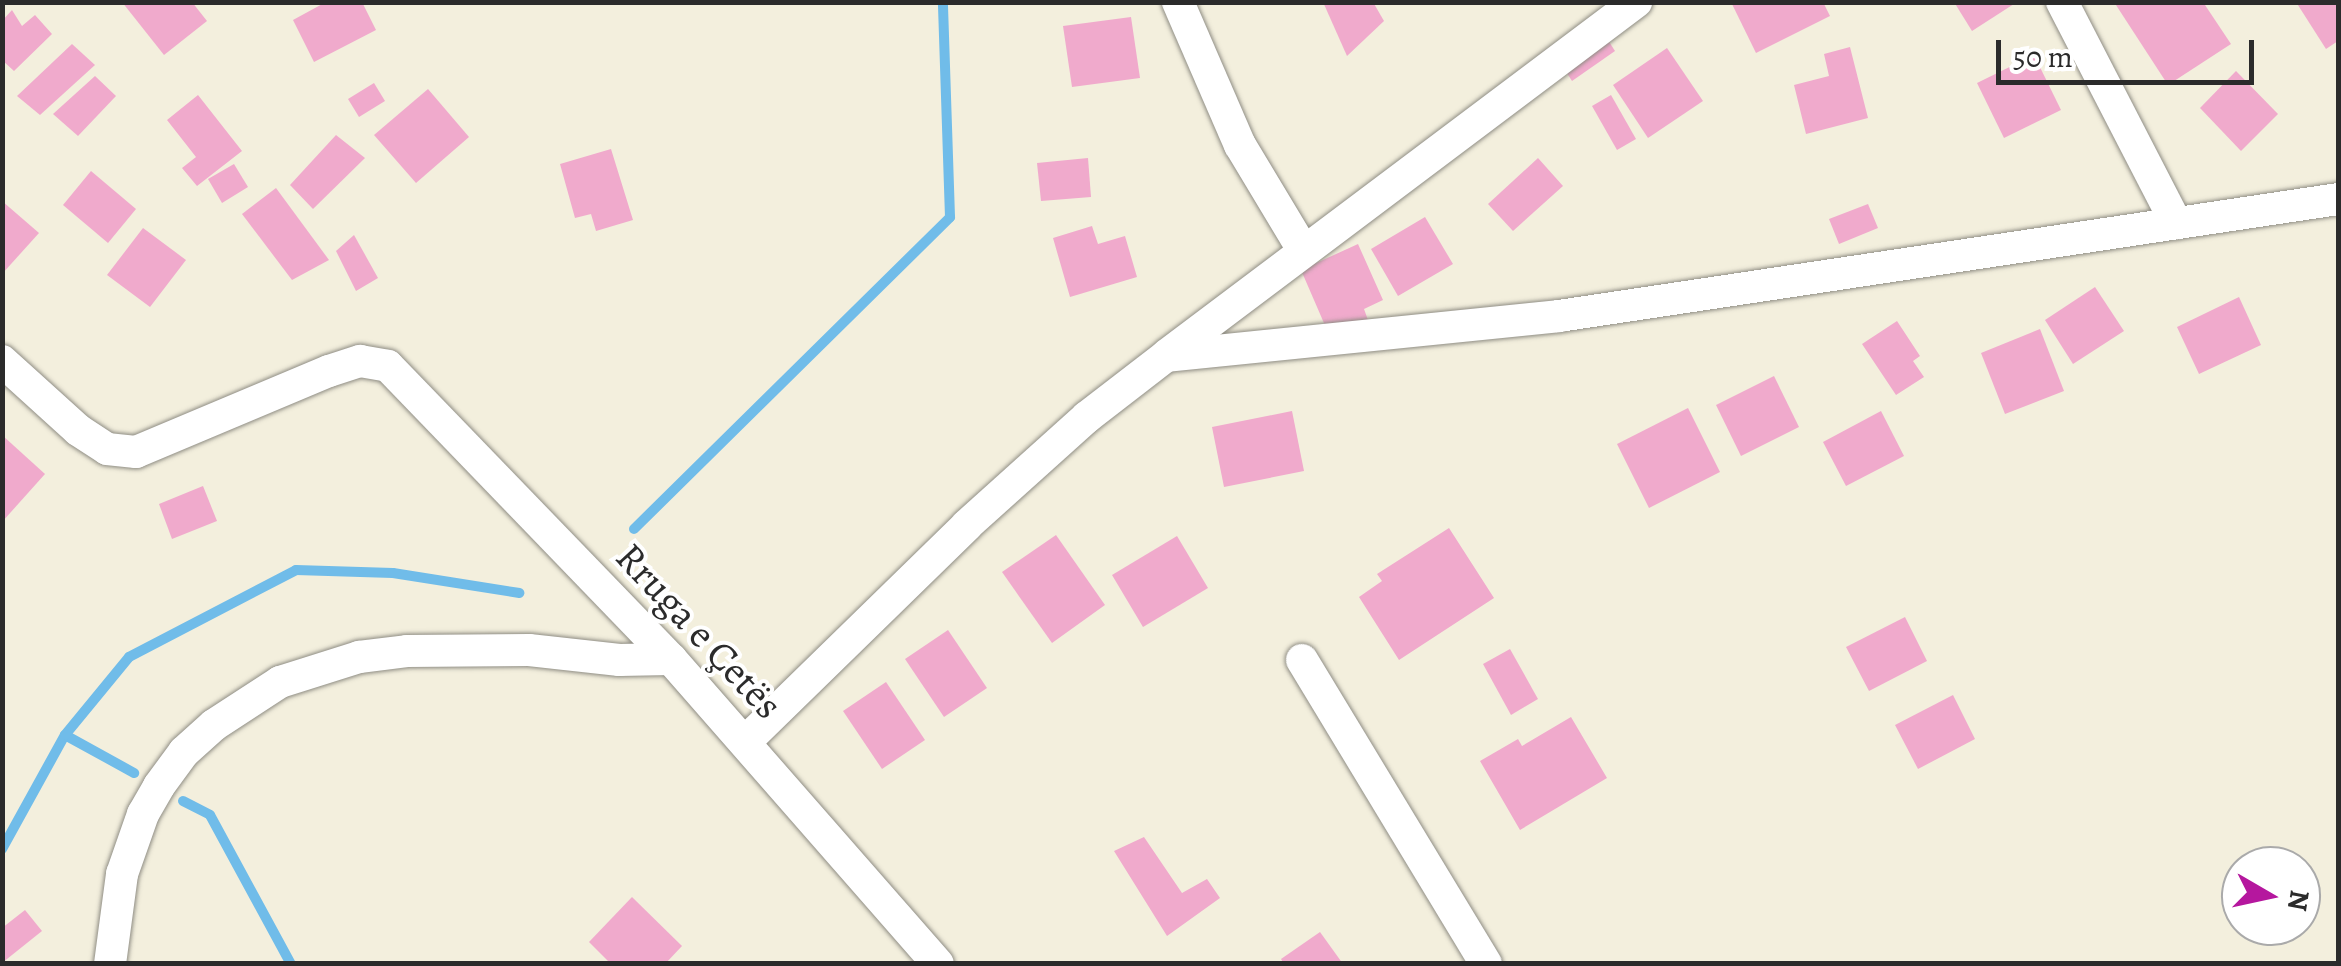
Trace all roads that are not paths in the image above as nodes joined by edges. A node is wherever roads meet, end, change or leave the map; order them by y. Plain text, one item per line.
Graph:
1 (1178, 2) edge
2 (1636, 2) edge
3 (2062, 2) edge
4 (2338, 199) edge
5 (2176, 223) junction
6 (1302, 250) junction
7 (1166, 356) junction
8 (2, 361) edge
9 (671, 659) junction
10 (1302, 660) dead end
11 (745, 742) junction
12 (110, 964) edge
13 (938, 964) edge
14 (1486, 964) edge

1 - 6 street
2 - 6 street
3 - 5 street
4 - 5 street
5 - 7 street
6 - 7 street
7 - 11 street
8 - 9 street, Rruga e Çetës
9 - 11 street, Rruga e Çetës
9 - 12 street
10 - 14 street
11 - 13 street, Rruga e Çetës

